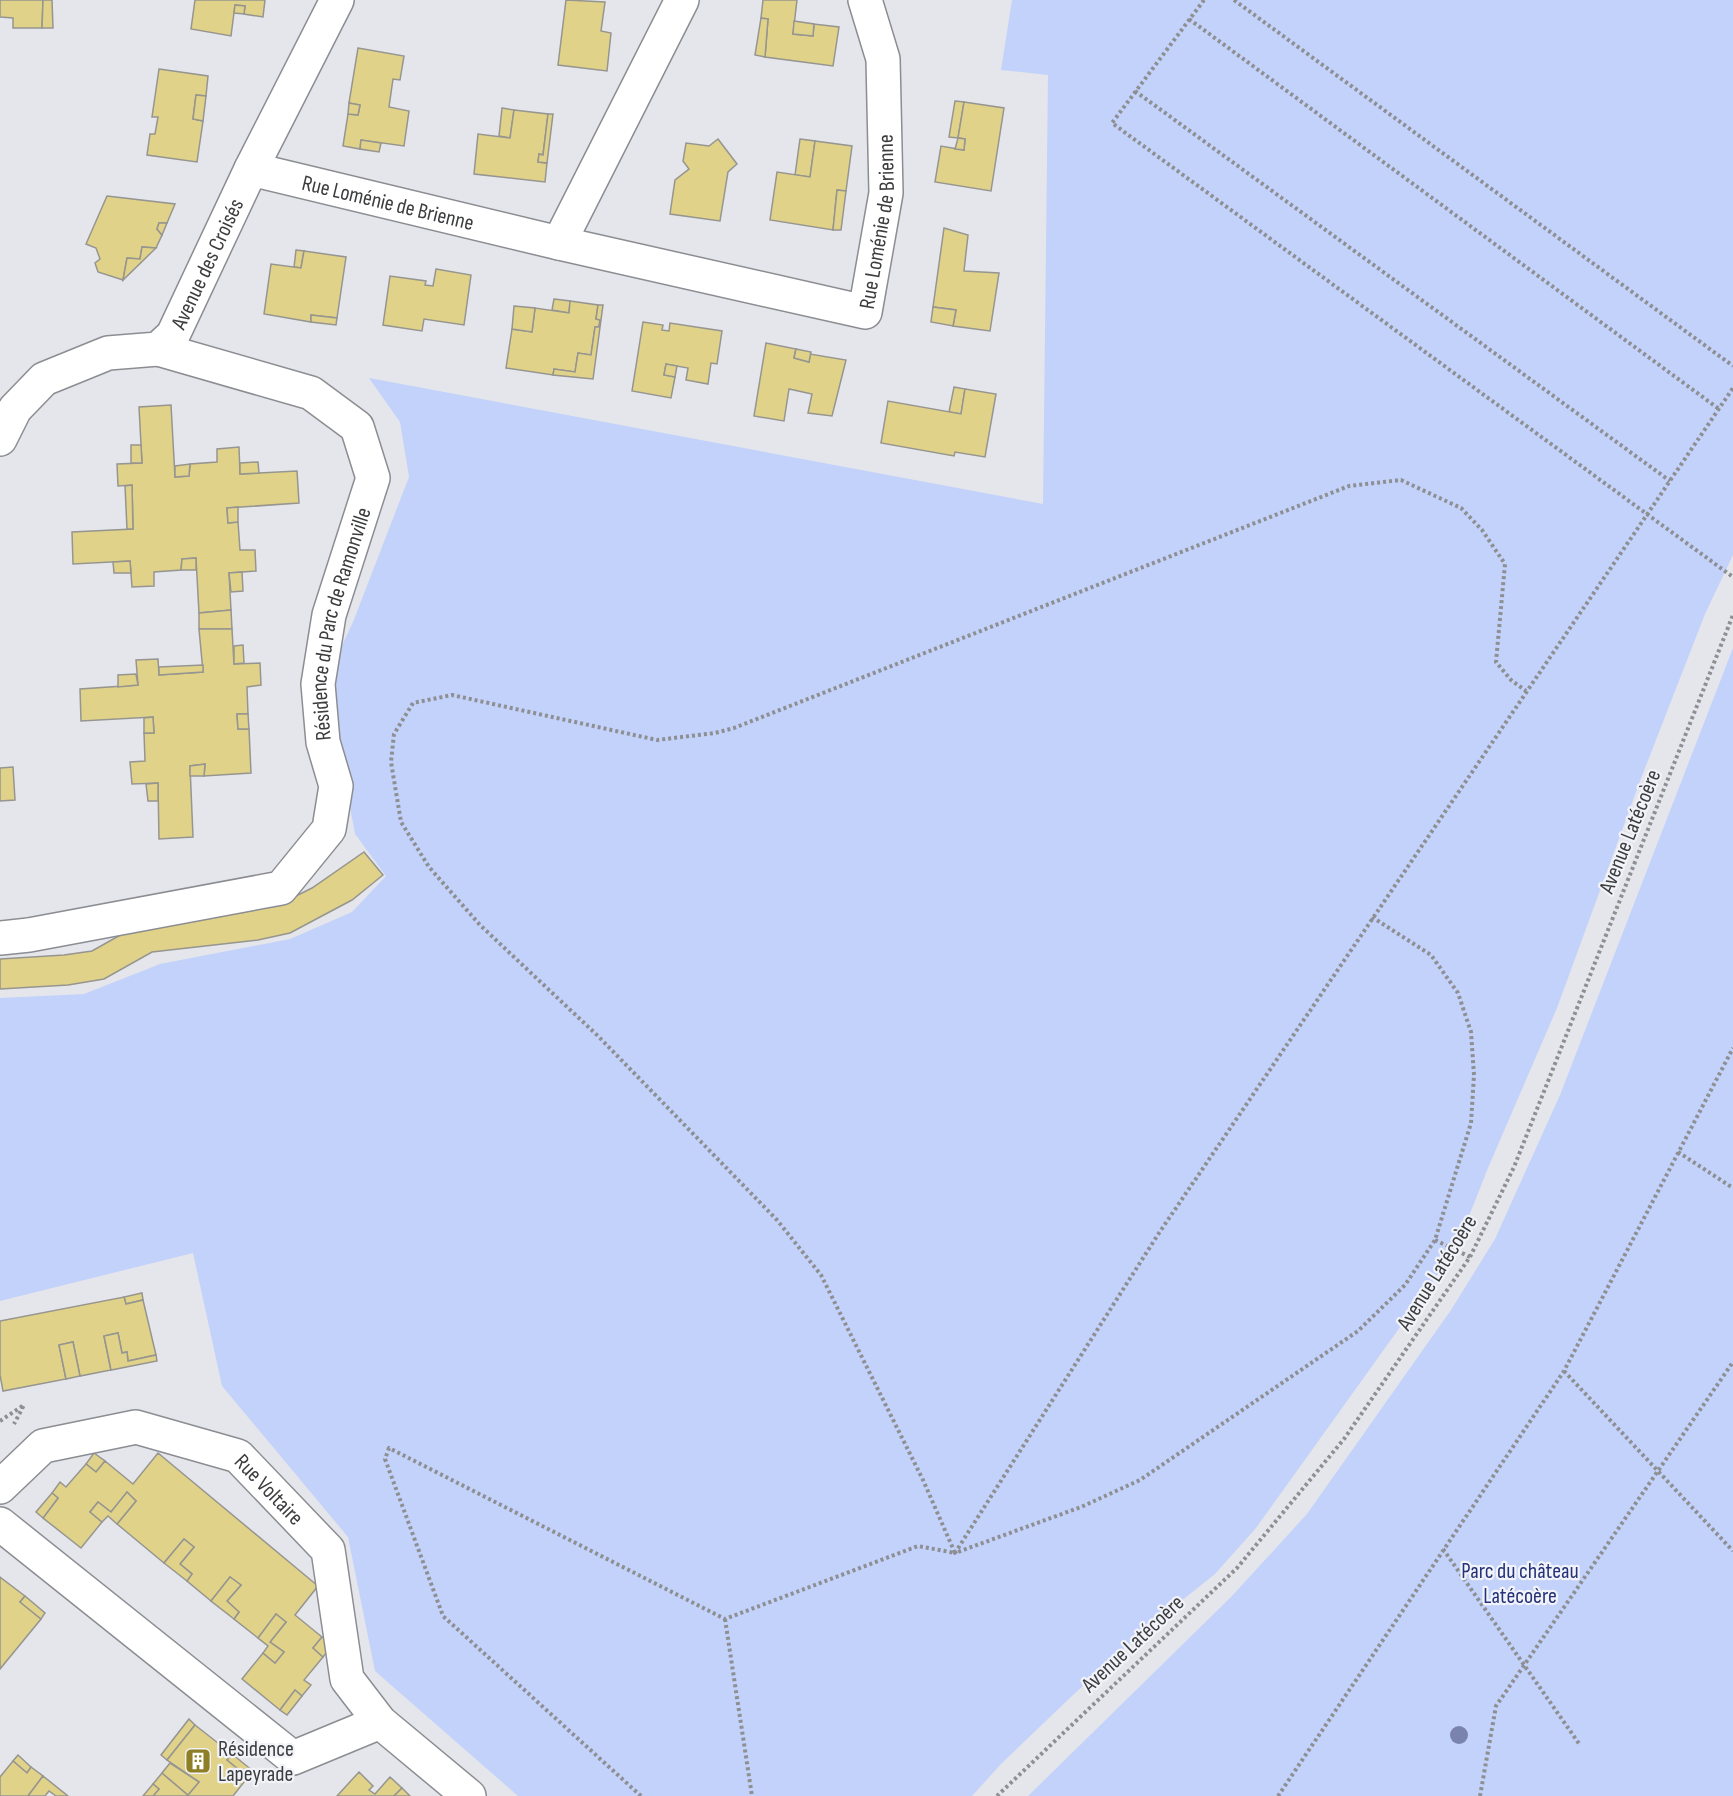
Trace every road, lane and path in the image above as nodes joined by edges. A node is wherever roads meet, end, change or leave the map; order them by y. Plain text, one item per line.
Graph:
1 (337, 0) edge
2 (682, 0) edge
3 (865, 0) edge
4 (1204, 0) edge
5 (1234, 0) edge
6 (1189, 19) junction
7 (1134, 91) junction
8 (251, 169) junction
9 (559, 243) junction
10 (158, 349) junction
11 (1733, 366) edge
12 (1733, 388) edge
13 (1719, 409) junction
14 (0, 439) edge
15 (1670, 481) junction
16 (1646, 515) junction
17 (1733, 577) edge
18 (1733, 615) edge
19 (1526, 691) junction
20 (1372, 917) junction
21 (0, 938) edge
22 (1733, 1048) edge
23 (1678, 1152) junction
24 (1733, 1188) edge
25 (1435, 1240) junction
26 (1470, 1257) junction
27 (1733, 1362) edge
28 (1564, 1371) junction
29 (0, 1421) edge
30 (10, 1432) dead end
31 (1659, 1473) junction
32 (0, 1486) edge
33 (0, 1524) edge
34 (1443, 1549) junction
35 (1733, 1551) edge
36 (955, 1553) junction
37 (724, 1619) junction
38 (1525, 1665) junction
39 (380, 1722) junction
40 (1580, 1745) dead end
41 (469, 1796) edge
42 (641, 1796) edge
43 (752, 1796) edge
44 (998, 1796) edge
45 (1278, 1796) edge
46 (1480, 1796) edge

1 - 8 street, Avenue des Croisés
2 - 9 street
3 - 9 street, Rue Loménie de Brienne
4 - 6 path
5 - 11 path
6 - 7 path
6 - 13 path
7 - 15 path
7 - 16 path
8 - 9 street, Rue Loménie de Brienne
8 - 10 street, Avenue des Croisés
10 - 14 street, Avenue des Croisés
10 - 21 street, Résidence du Parc de Ramonville
12 - 13 path
13 - 15 path
15 - 16 path
16 - 17 path
16 - 19 path
18 - 26 path, Avenue Latécoère
19 - 20 path
19 - 36 path
20 - 25 path
20 - 36 path
22 - 23 path
23 - 24 path
23 - 28 path
25 - 26 path
25 - 36 path
26 - 44 path, Avenue Latécoère
27 - 31 path
28 - 31 path
28 - 34 path
29 - 30 path
31 - 35 path
31 - 38 path
32 - 39 street, Rue Voltaire
33 - 39 street
34 - 38 path
34 - 45 path
36 - 37 path
37 - 42 path
37 - 43 path
38 - 40 path
38 - 46 path
39 - 41 street, Rue Voltaire

